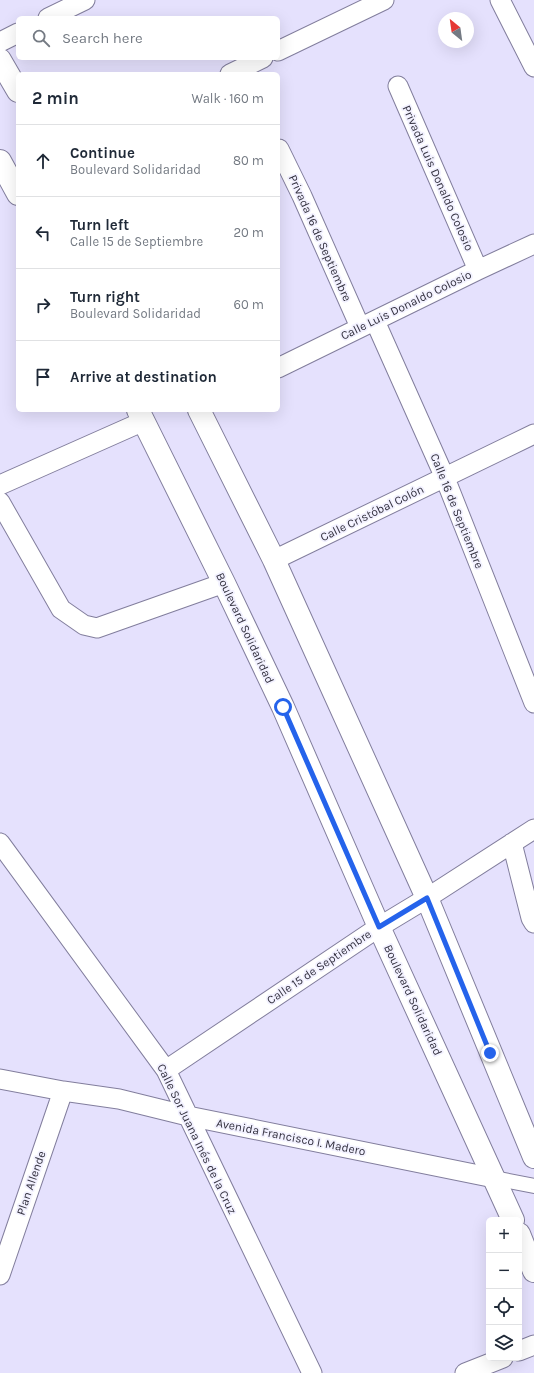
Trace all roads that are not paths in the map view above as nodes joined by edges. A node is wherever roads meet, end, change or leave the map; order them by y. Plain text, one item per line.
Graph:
1 (85, 0) edge
2 (384, 0) edge
3 (500, 0) edge
4 (52, 16) edge
5 (16, 34) edge
6 (0, 42) edge
7 (280, 50) edge
8 (0, 60) edge
9 (259, 60) edge
10 (534, 67) edge
11 (234, 72) edge
12 (398, 86) dead end
13 (16, 88) edge
14 (280, 151) edge
15 (0, 161) edge
16 (16, 190) edge
17 (534, 244) edge
18 (478, 270) junction
19 (367, 324) junction
20 (280, 367) edge
21 (200, 412) edge
22 (141, 415) edge
23 (534, 434) edge
24 (444, 478) junction
25 (0, 485) edge
26 (0, 502) edge
27 (274, 560) junction
28 (224, 583) junction
29 (534, 703) edge
30 (534, 829) edge
31 (0, 843) edge
32 (512, 843) junction
33 (427, 898) junction
34 (534, 923) edge
35 (379, 927) junction
36 (166, 1070) junction
37 (0, 1079) edge
38 (63, 1091) junction
39 (188, 1116) junction
40 (534, 1157) edge
41 (494, 1178) junction
42 (534, 1186) edge
43 (513, 1217) edge
44 (522, 1241) edge
45 (534, 1270) edge
46 (0, 1275) edge
47 (534, 1345) edge
48 (522, 1350) edge
49 (495, 1361) edge
50 (312, 1373) edge
51 (465, 1373) edge

1 - 4 street
2 - 7 street
3 - 10 street
5 - 6 street
8 - 13 main road
9 - 11 street
12 - 18 street, Privada Luis Donaldo Colosio
14 - 19 street, Privada 16 de Septiembre
15 - 16 main road
17 - 18 street, Calle Luis Donaldo Colosio
18 - 19 street, Calle Luis Donaldo Colosio
19 - 20 street, Calle Luis Donaldo Colosio
19 - 24 street, Calle 16 de Septiembre
21 - 27 main road
22 - 25 street
22 - 28 main road, Boulevard Solidaridad
23 - 24 street, Calle Cristóbal Colón
24 - 27 street, Calle Cristóbal Colón
24 - 29 street, Calle 16 de Septiembre
26 - 28 street
27 - 33 main road
28 - 35 main road, Boulevard Solidaridad
30 - 32 street, Calle 15 de Septiembre
31 - 36 street, Calle Sor Juana Inés de la Cruz
32 - 33 street, Calle 15 de Septiembre
32 - 34 street
33 - 35 street, Calle 15 de Septiembre
33 - 40 main road
35 - 36 street, Calle 15 de Septiembre
35 - 41 main road, Boulevard Solidaridad
36 - 39 street, Calle Sor Juana Inés de la Cruz
37 - 38 street, Avenida Francisco I. Madero
38 - 39 street, Avenida Francisco I. Madero
38 - 46 street, Plan Allende
39 - 41 street, Avenida Francisco I. Madero
39 - 50 street, Calle Sor Juana Inés de la Cruz
41 - 42 street, Avenida Francisco I. Madero
41 - 43 main road, Boulevard Solidaridad
44 - 45 main road
47 - 48 street
49 - 51 street

